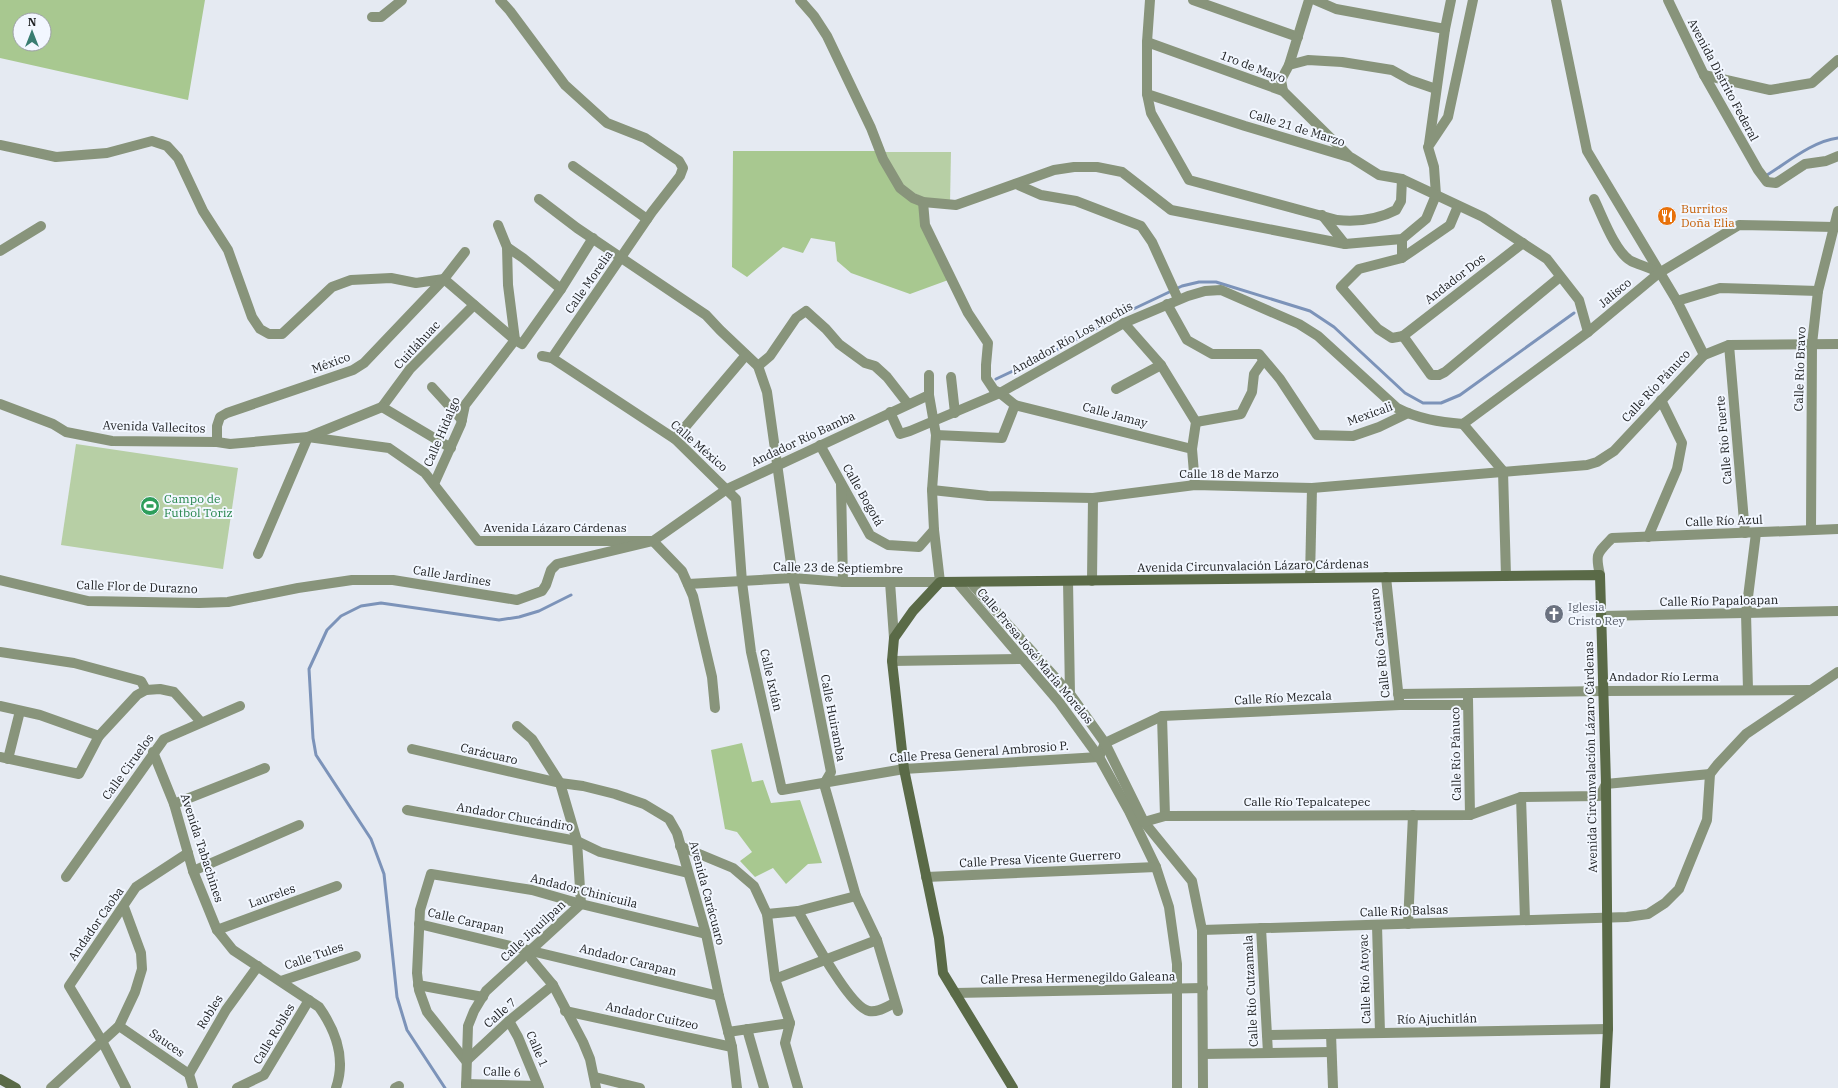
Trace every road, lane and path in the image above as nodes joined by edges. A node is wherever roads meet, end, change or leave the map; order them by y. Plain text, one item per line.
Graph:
1 (402, 0) edge
2 (500, 0) edge
3 (800, 0) edge
4 (1150, 0) edge
5 (1193, 0) edge
6 (1309, 0) edge
7 (1315, 0) edge
8 (1451, 0) edge
9 (1473, 0) edge
10 (1556, 0) edge
11 (1668, 0) edge
12 (372, 18) dead end
13 (1444, 29) junction
14 (1298, 37) junction
15 (1147, 42) junction
16 (1838, 60) edge
17 (1289, 65) junction
18 (1704, 75) junction
19 (1436, 89) junction
20 (1283, 91) junction
21 (1147, 94) junction
22 (0, 145) edge
23 (1428, 147) junction
24 (1838, 156) edge
25 (1352, 158) junction
26 (574, 166) dead end
27 (1402, 179) junction
28 (1016, 184) junction
29 (1436, 195) junction
30 (1594, 198) dead end
31 (539, 199) dead end
32 (922, 202) junction
33 (1458, 206) junction
34 (1838, 211) edge
35 (649, 216) junction
36 (1322, 216) junction
37 (498, 224) dead end
38 (41, 226) dead end
39 (1834, 227) junction
40 (593, 238) junction
41 (1402, 239) junction
42 (1523, 243) junction
43 (1345, 244) junction
44 (507, 247) junction
45 (0, 251) edge
46 (465, 252) dead end
47 (622, 257) junction
48 (1402, 258) junction
49 (1659, 273) junction
50 (1560, 277) junction
51 (444, 279) junction
52 (561, 289) junction
53 (1818, 290) junction
54 (1177, 298) junction
55 (1677, 301) junction
56 (1167, 304) junction
57 (474, 305) junction
58 (1124, 323) junction
59 (1588, 331) junction
60 (1403, 336) junction
61 (519, 342) junction
62 (1812, 344) junction
63 (1838, 344) edge
64 (1729, 345) junction
65 (746, 355) junction
66 (1704, 355) junction
67 (547, 357) joint
68 (1263, 361) junction
69 (1161, 365) junction
70 (758, 366) junction
71 (929, 375) dead end
72 (951, 377) dead end
73 (432, 387) dead end
74 (1116, 389) dead end
75 (1000, 393) junction
76 (929, 396) junction
77 (1661, 400) junction
78 (0, 404) edge
79 (908, 404) junction
80 (1015, 405) junction
81 (382, 407) junction
82 (890, 412) junction
83 (955, 413) junction
84 (1408, 413) junction
85 (462, 420) junction
86 (933, 422) junction
87 (1196, 422) junction
88 (1463, 424) junction
89 (936, 435) junction
90 (308, 437) junction
91 (674, 439) junction
92 (217, 442) junction
93 (820, 445) junction
94 (451, 448) junction
95 (1192, 449) junction
96 (777, 466) junction
97 (1503, 471) junction
98 (841, 482) junction
99 (434, 484) junction
100 (1194, 485) junction
101 (727, 488) junction
102 (1312, 488) junction
103 (932, 490) junction
104 (1093, 498) junction
105 (1838, 529) edge
106 (934, 530) junction
107 (1811, 530) junction
108 (1751, 533) junction
109 (1648, 537) junction
110 (653, 541) junction
111 (258, 554) dead end
112 (1600, 575) junction
113 (1506, 576) junction
114 (1386, 577) junction
115 (793, 578) junction
116 (1310, 578) junction
117 (0, 580) edge
118 (1068, 581) junction
119 (1092, 581) junction
120 (742, 582) junction
121 (843, 582) junction
122 (890, 582) junction
123 (940, 582) junction
124 (957, 582) junction
125 (970, 582) junction
126 (688, 584) junction
127 (228, 602) joint
128 (1838, 611) edge
129 (1746, 613) junction
130 (1602, 616) junction
131 (894, 638) junction
132 (0, 652) edge
133 (1023, 660) junction
134 (892, 661) junction
135 (1838, 672) edge
136 (146, 690) junction
137 (1603, 690) junction
138 (1748, 690) junction
139 (1811, 690) junction
140 (1468, 693) junction
141 (1070, 694) junction
142 (1398, 694) junction
143 (1400, 705) junction
144 (1468, 705) junction
145 (0, 706) edge
146 (240, 706) dead end
147 (716, 708) dead end
148 (20, 710) junction
149 (1162, 716) junction
150 (201, 722) junction
151 (517, 726) dead end
152 (99, 736) junction
153 (1105, 743) junction
154 (412, 749) dead end
155 (153, 752) junction
156 (1099, 756) junction
157 (4, 758) edge
158 (265, 768) dead end
159 (904, 769) junction
160 (1710, 774) junction
161 (560, 783) junction
162 (781, 783) joint
163 (824, 784) junction
164 (1606, 784) junction
165 (1522, 798) junction
166 (174, 804) junction
167 (406, 810) dead end
168 (1413, 815) junction
169 (1470, 815) junction
170 (1165, 816) junction
171 (1144, 822) junction
172 (299, 825) dead end
173 (577, 841) junction
174 (680, 846) junction
175 (188, 853) junction
176 (1156, 867) junction
177 (193, 871) junction
178 (688, 873) junction
179 (66, 877) dead end
180 (926, 877) junction
181 (337, 886) dead end
182 (856, 896) junction
183 (581, 904) junction
184 (124, 907) junction
185 (798, 911) junction
186 (767, 914) junction
187 (1607, 918) junction
188 (1526, 920) junction
189 (419, 924) junction
190 (1408, 924) junction
191 (1376, 925) junction
192 (1261, 928) junction
193 (217, 930) junction
194 (1202, 930) junction
195 (706, 934) junction
196 (877, 940) junction
197 (529, 952) junction
198 (356, 956) dead end
199 (825, 960) junction
200 (258, 966) junction
201 (775, 978) junction
202 (281, 981) junction
203 (418, 985) junction
204 (553, 985) junction
205 (1203, 988) junction
206 (1177, 989) junction
207 (954, 993) junction
208 (718, 996) junction
209 (482, 997) junction
210 (309, 1000) junction
211 (565, 1011) junction
212 (509, 1021) junction
213 (790, 1022) junction
214 (119, 1026) junction
215 (747, 1028) junction
216 (1608, 1029) junction
217 (728, 1032) junction
218 (1380, 1033) junction
219 (1331, 1034) junction
220 (1267, 1035) junction
221 (102, 1041) junction
222 (732, 1047) junction
223 (1331, 1052) junction
224 (1268, 1053) junction
225 (1203, 1054) junction
226 (466, 1061) junction
227 (188, 1074) junction
228 (595, 1077) junction
229 (0, 1078) edge
230 (466, 1086) edge
231 (538, 1087) edge
232 (16, 1088) edge
233 (51, 1088) edge
234 (126, 1088) edge
235 (193, 1088) edge
236 (236, 1088) edge
237 (336, 1088) edge
238 (596, 1088) edge
239 (640, 1088) edge
240 (738, 1088) edge
241 (764, 1088) edge
242 (798, 1088) edge
243 (1013, 1088) edge
244 (1177, 1088) edge
245 (1203, 1088) edge
246 (1333, 1088) edge
247 (1605, 1088) edge

1 - 12 street
2 - 35 street, Calle Morelia
3 - 32 street
4 - 15 street
5 - 14 street
6 - 14 street
7 - 13 street
8 - 13 street
9 - 23 street
10 - 49 street
11 - 18 street, Avenida Distrito Federal
13 - 19 street
14 - 17 street
15 - 20 street, 1ro de Mayo
15 - 21 street
16 - 18 street
17 - 19 street
17 - 20 street
18 - 24 street, Avenida Distrito Federal
19 - 23 street
20 - 25 street, 1ro de Mayo
21 - 25 street, Calle 21 de Marzo
21 - 36 street
22 - 51 street
23 - 29 street
25 - 27 street, Calle 21 de Marzo
26 - 35 street
27 - 29 street, Calle 21 de Marzo
27 - 36 street
28 - 32 street
28 - 43 street
28 - 54 street
29 - 33 street, Calle 21 de Marzo
29 - 41 street
30 - 49 street
31 - 40 street
32 - 75 street, Calle Jamay
33 - 42 street, Calle 21 de Marzo
33 - 48 street
34 - 39 street, Calle Río Bravo
35 - 47 street, Calle Morelia
36 - 43 street
37 - 44 street
38 - 45 street
39 - 49 street, Jalisco
39 - 53 street, Calle Río Bravo
40 - 47 street
40 - 52 street, Calle Hidalgo
41 - 43 street
41 - 48 street
42 - 50 street, Calle 21 de Marzo
42 - 60 street, Andador Dos
44 - 52 street
44 - 61 street
46 - 51 street
47 - 65 street
47 - 67 street, Calle Morelia
48 - 60 street
49 - 55 street
49 - 59 street, Jalisco
50 - 59 street, Calle 21 de Marzo
50 - 60 street
51 - 57 street
51 - 92 street, México
52 - 61 street, Calle Hidalgo
53 - 55 street
53 - 62 street, Calle Río Bravo
54 - 56 street, Andador Río Los Mochis
54 - 84 street, Andador Río Los Mochis
55 - 66 street
56 - 58 street, Andador Río Los Mochis
56 - 68 street
57 - 61 street
57 - 81 street, Cuitláhuac
58 - 69 street
58 - 75 street, Andador Río Los Mochis
59 - 88 street, Jalisco
61 - 85 street, Calle Hidalgo
62 - 63 street, Calle Río Pánuco
62 - 64 street, Calle Río Pánuco
62 - 107 street, Calle Río Bravo
64 - 66 street, Calle Río Pánuco
64 - 108 street, Calle Río Fuerte
65 - 70 street
65 - 91 street
66 - 77 street, Calle Río Pánuco
67 - 91 street, Calle México
68 - 84 street, Mexicali
68 - 87 street
69 - 74 street
69 - 87 street
70 - 79 street
70 - 96 street, Calle Huiramba
71 - 76 street
72 - 83 street
73 - 85 street
75 - 80 street, Calle Jamay
75 - 83 street, Andador Río Los Mochis
76 - 79 street, Andador Río Bamba
76 - 86 street
77 - 97 street, Calle Río Pánuco
77 - 109 street
78 - 92 street, Avenida Vallecitos
79 - 82 street, Andador Río Bamba
80 - 89 street
80 - 95 street, Calle Jamay
81 - 90 street
81 - 94 street
82 - 86 street, Andador Río Los Mochis
82 - 93 street, Andador Río Bamba
83 - 86 street, Andador Río Los Mochis
84 - 88 street, Andador Río Los Mochis
85 - 94 street, Calle Hidalgo
86 - 89 street
87 - 95 street
88 - 97 street
89 - 103 street
90 - 92 street, Avenida Lázaro Cárdenas
90 - 99 street, Avenida Lázaro Cárdenas
90 - 111 street
91 - 101 street, Calle México
93 - 96 street, Andador Río Bamba
93 - 98 street, Calle Bogotá
94 - 99 street, Calle Hidalgo
95 - 100 street
96 - 101 street, Andador Río Bamba
96 - 115 street, Calle Huiramba
97 - 102 street, Calle 18 de Marzo
97 - 113 street
98 - 106 street, Calle Bogotá
98 - 121 street
99 - 110 street, Avenida Lázaro Cárdenas
100 - 102 street, Calle 18 de Marzo
100 - 104 street, Calle 18 de Marzo
101 - 110 street, Andador Río Bamba
101 - 120 street, Calle México
102 - 116 street
103 - 104 street, Calle 18 de Marzo
103 - 106 street
104 - 119 street
105 - 107 street, Calle Río Azul
106 - 123 street
107 - 108 street, Calle Río Azul
108 - 109 street, Calle Río Azul
108 - 129 street, Calle Río Fuerte
109 - 112 street, Calle Río Azul
110 - 126 street
110 - 127 street, Calle Jardines
112 - 113 street, Avenida Circunvalación Lázaro Cárdenas
112 - 130 street, Avenida Circunvalación Lázaro Cárdenas
113 - 114 street, Avenida Circunvalación Lázaro Cárdenas
114 - 116 street, Avenida Circunvalación Lázaro Cárdenas
114 - 142 street, Calle Río Carácuaro
115 - 120 street, Calle 23 de Septiembre
115 - 121 street, Calle 23 de Septiembre
115 - 163 street, Calle Huiramba
116 - 119 street, Avenida Circunvalación Lázaro Cárdenas
117 - 127 street, Calle Flor de Durazno
118 - 119 street, Avenida Circunvalación Lázaro Cárdenas
118 - 125 street, Avenida Circunvalación Lázaro Cárdenas
118 - 141 street
120 - 126 street, Calle 23 de Septiembre
120 - 162 street, Calle Ixtlán
121 - 122 street, Calle 23 de Septiembre
122 - 123 street, Calle 23 de Septiembre
122 - 131 street
123 - 124 street, Avenida Circunvalación Lázaro Cárdenas
123 - 131 street
124 - 125 street, Avenida Circunvalación Lázaro Cárdenas
124 - 133 street, Calle Presa José María Morelos
125 - 141 street, Calle Presa José María Morelos
126 - 147 street
128 - 129 street, Calle Río Papaloapan
129 - 130 street, Calle Río Papaloapan
129 - 138 street, Calle Río Fuerte
130 - 137 street, Avenida Circunvalación Lázaro Cárdenas
131 - 134 street
132 - 136 street
133 - 134 street
133 - 156 street, Calle Presa José María Morelos
134 - 159 street
135 - 139 street
136 - 150 street
136 - 152 street
137 - 138 street, Andador Río Lerma
137 - 140 street, Andador Río Lerma
137 - 164 street, Avenida Circunvalación Lázaro Cárdenas
138 - 139 street, Andador Río Lerma
139 - 160 street
140 - 142 street, Andador Río Lerma
140 - 144 street, Calle Río Pánuco
141 - 153 street, Calle Presa José María Morelos
142 - 143 street, Calle Río Carácuaro
143 - 144 street, Calle Río Mezcala
143 - 149 street, Calle Río Mezcala
144 - 169 street, Calle Río Pánuco
145 - 148 street
146 - 150 street, Calle Ciruelos
148 - 152 street
148 - 157 street
149 - 153 street, Calle Río Mezcala
149 - 170 street
150 - 155 street, Calle Ciruelos
151 - 161 street, Calle Jiquilpan
152 - 157 street
153 - 156 street
153 - 171 street, Calle Presa José María Morelos
154 - 161 street, Carácuaro
155 - 166 street, Avenida Tabachines
155 - 179 street, Calle Ciruelos
156 - 159 street, Calle Presa General Ambrosio P.
156 - 176 street, Calle Presa José María Morelos
158 - 166 street
159 - 163 street, Calle Presa General Ambrosio P.
159 - 180 street
160 - 164 street
160 - 187 street, Calle Río Balsas
161 - 173 street, Calle Jiquilpan
161 - 174 street, Avenida Carácuaro
162 - 163 street, Calle Presa General Ambrosio P.
163 - 182 street
164 - 165 street, Calle Río Tepalcatepec
164 - 187 street, Avenida Circunvalación Lázaro Cárdenas
165 - 169 street, Calle Río Tepalcatepec
165 - 188 street
166 - 175 street, Avenida Tabachines
167 - 173 street, Andador Chucándiro
168 - 169 street, Calle Río Tepalcatepec
168 - 170 street, Calle Río Tepalcatepec
168 - 190 street
170 - 171 street, Calle Río Tepalcatepec
171 - 194 street, Calle Presa José María Morelos
172 - 177 street
173 - 178 street, Andador Chucándiro
173 - 183 street, Calle Jiquilpan
174 - 178 street, Avenida Carácuaro
174 - 186 street
175 - 177 street, Avenida Tabachines
175 - 184 street, Andador Caoba
176 - 180 street, Calle Presa Vicente Guerrero
176 - 206 street, Calle Presa José María Morelos
177 - 193 street, Avenida Tabachines
178 - 195 street, Avenida Carácuaro
180 - 207 street
181 - 193 street, Laureles
182 - 185 street
182 - 196 street
183 - 189 street, Andador Chinicuila
183 - 195 street, Andador Chinicuila
183 - 197 street, Calle Jiquilpan
184 - 214 street
184 - 221 street, Andador Caoba
185 - 186 street
185 - 199 street
186 - 201 street
187 - 188 street, Calle Río Balsas
187 - 216 street, Avenida Circunvalación Lázaro Cárdenas
188 - 190 street, Calle Río Balsas
189 - 197 street, Calle Carapan
189 - 203 street
190 - 191 street, Calle Río Balsas
191 - 192 street, Calle Río Balsas
191 - 218 street, Calle Río Atoyac
192 - 194 street, Calle Río Balsas
192 - 220 street, Calle Río Cutzamala
193 - 200 street, Avenida Tabachines
194 - 205 street, Calle Presa José María Morelos
195 - 208 street, Avenida Carácuaro
196 - 199 street
196 - 199 street
197 - 204 street
197 - 208 street, Andador Carapan
197 - 209 street, Calle Jiquilpan
198 - 202 street, Calle Tules
199 - 201 street
200 - 202 street, Avenida Tabachines
200 - 227 street, Robles
201 - 213 street
202 - 210 street, Avenida Tabachines
203 - 209 street
203 - 226 street
204 - 211 street
204 - 212 street, Calle 7
205 - 206 street, Calle Presa Hermenegildo Galeana
205 - 225 street, Calle Presa José María Morelos
206 - 207 street, Calle Presa Hermenegildo Galeana
206 - 244 street, Calle Presa José María Morelos
207 - 243 street
208 - 217 street, Avenida Carácuaro
209 - 226 street, Calle Jiquilpan
210 - 236 street, Calle Robles
210 - 237 street, Avenida Tabachines
211 - 222 street, Andador Cuitzeo
211 - 228 street
212 - 226 street, Calle 7
212 - 231 street, Calle 1
213 - 215 street
213 - 242 street
214 - 221 street
214 - 227 street, Sauces
215 - 217 street
215 - 241 street
216 - 218 street, Río Ajuchitlán
216 - 247 street, Avenida Circunvalación Lázaro Cárdenas
217 - 222 street, Avenida Carácuaro
218 - 219 street, Río Ajuchitlán
219 - 220 street, Río Ajuchitlán
219 - 223 street
220 - 224 street, Calle Río Cutzamala
221 - 233 street
221 - 234 street
222 - 240 street, Avenida Carácuaro
223 - 224 street
223 - 246 street
224 - 225 street
225 - 245 street, Calle Presa José María Morelos
226 - 230 street, Calle Jiquilpan
227 - 235 street, Sauces
228 - 238 street
228 - 239 street
229 - 232 street
230 - 231 street, Calle 6

